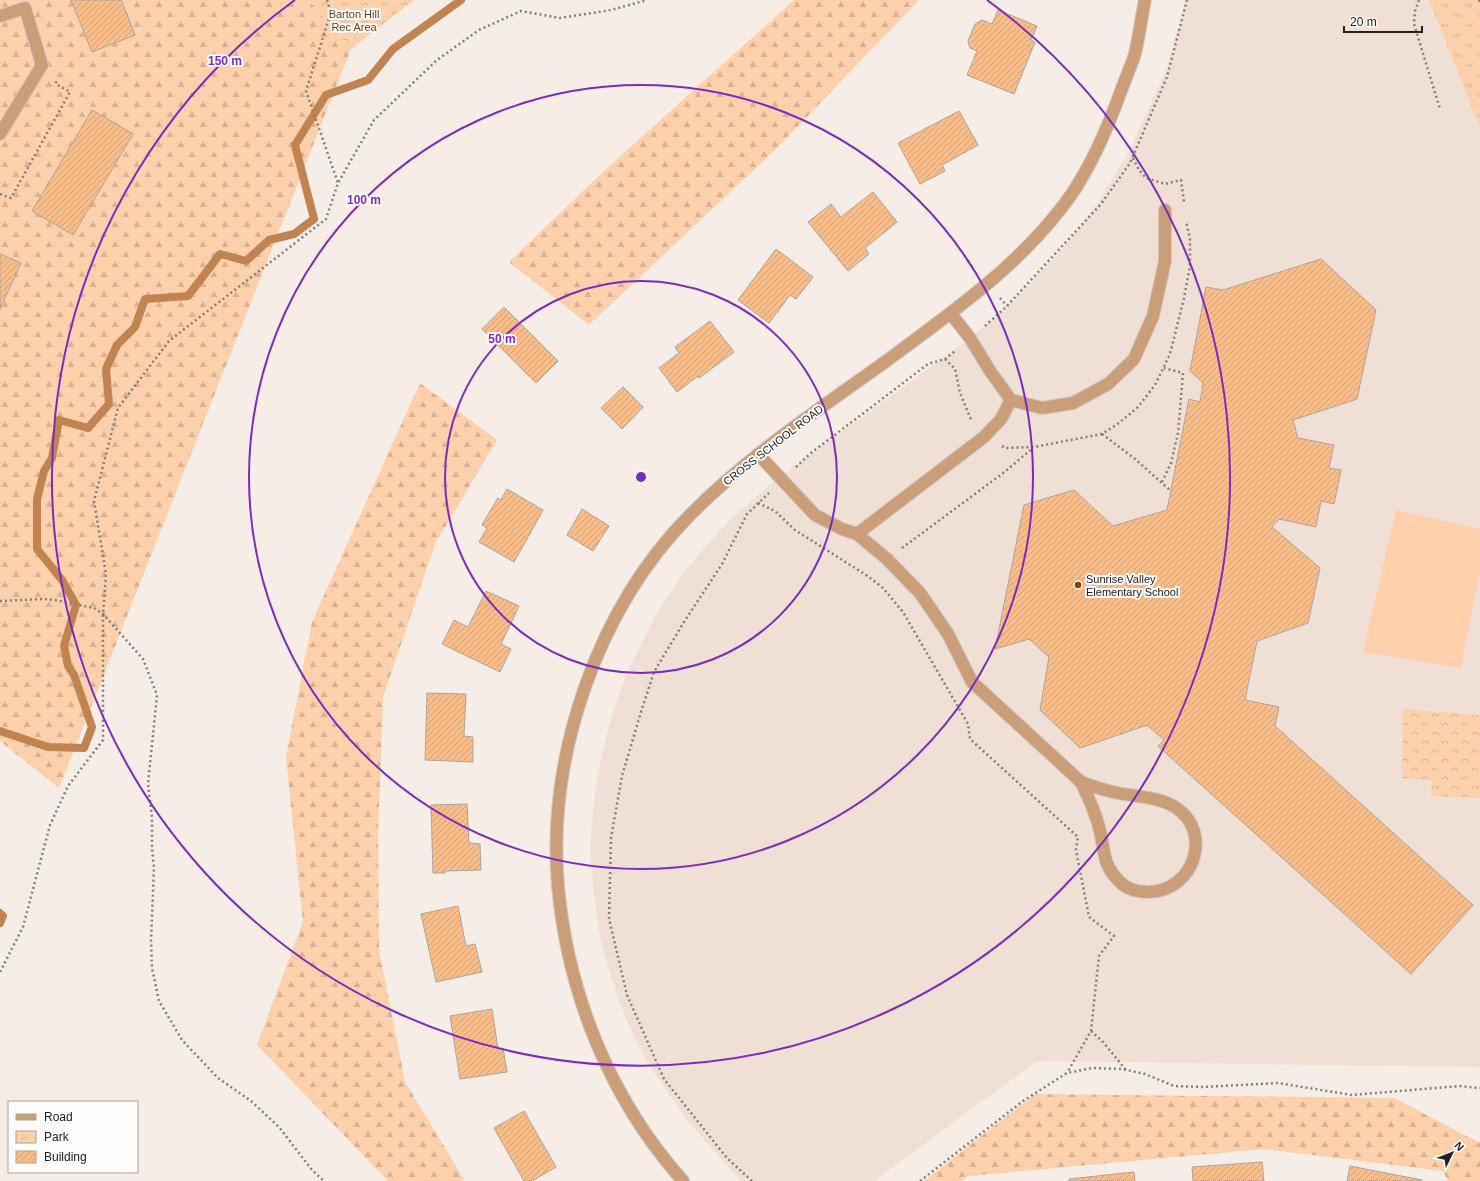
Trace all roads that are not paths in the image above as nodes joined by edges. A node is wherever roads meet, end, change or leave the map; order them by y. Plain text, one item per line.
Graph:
1 (1145, 0) edge
2 (0, 16) edge
3 (0, 134) edge
4 (1165, 210) dead end
5 (951, 314) junction
6 (1011, 400) junction
7 (758, 454) junction
8 (857, 534) junction
9 (1081, 782) junction
10 (683, 1181) edge

1 - 5 street, CROSS SCHOOL ROAD
2 - 3 street
4 - 6 street
5 - 6 street
5 - 7 street, CROSS SCHOOL ROAD
6 - 8 street
7 - 8 street
7 - 10 street, CROSS SCHOOL ROAD
8 - 9 street
9 - 9 street

